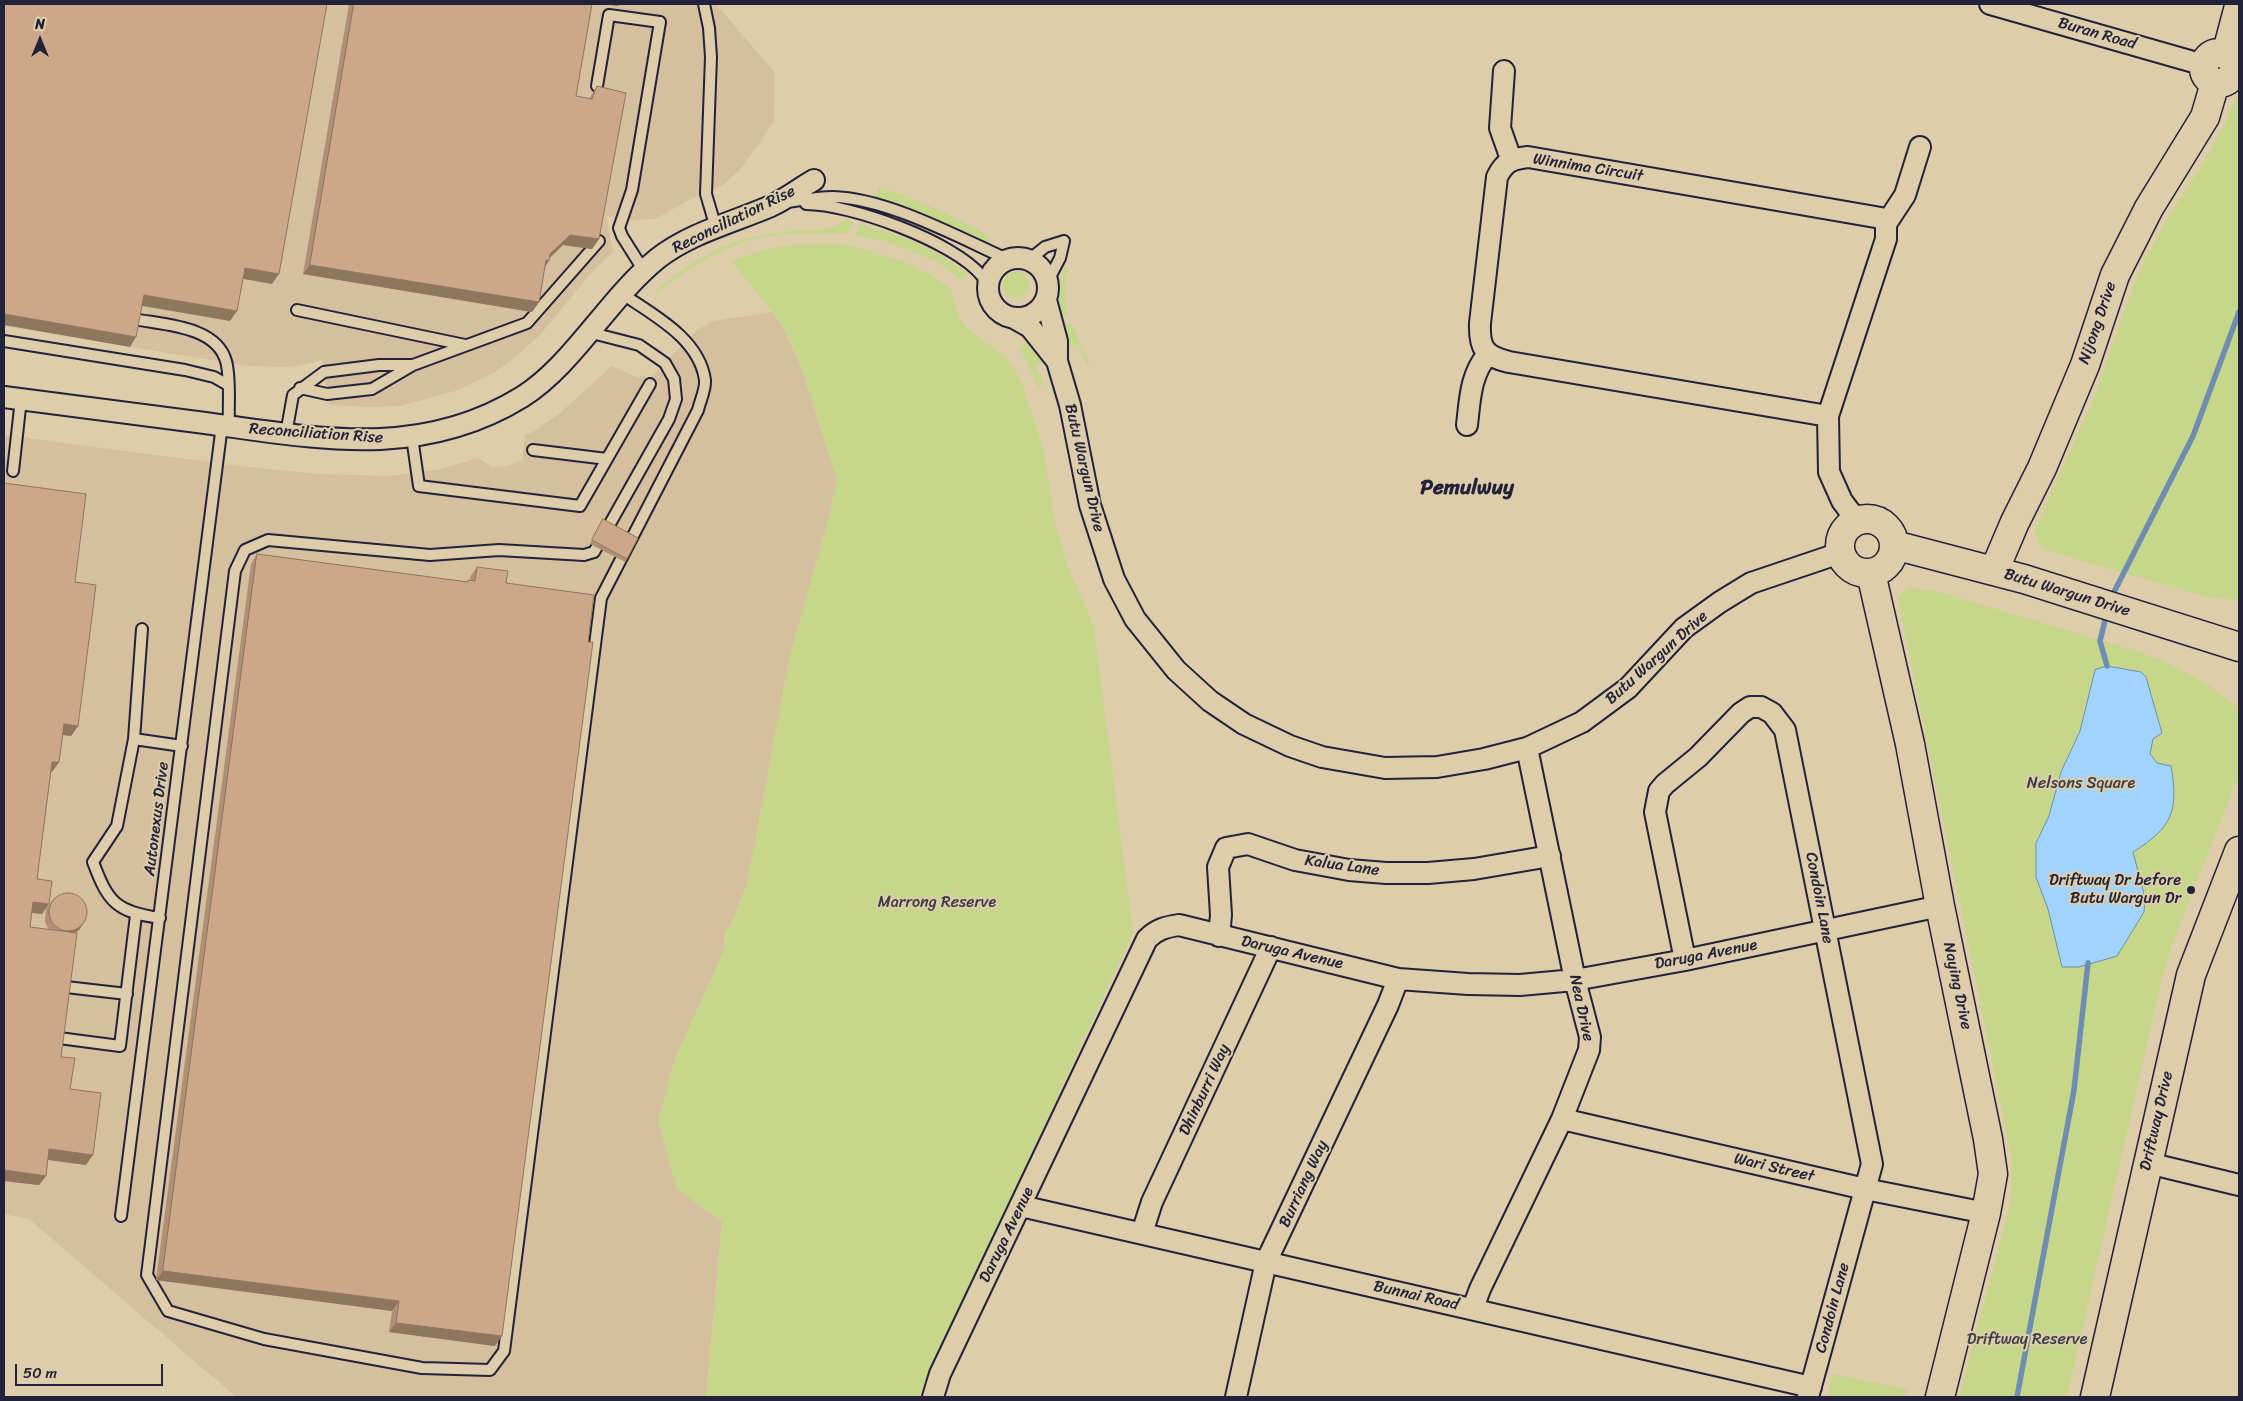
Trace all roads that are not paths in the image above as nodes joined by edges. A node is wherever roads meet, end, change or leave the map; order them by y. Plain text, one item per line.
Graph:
1 (704, 4) edge
2 (1995, 4) edge
3 (2239, 6) edge
4 (2215, 67) junction
5 (1504, 71) dead end
6 (597, 86) edge
7 (1920, 147) dead end
8 (1511, 159) junction
9 (814, 180) dead end
10 (774, 204) junction
11 (1886, 224) junction
12 (716, 228) junction
13 (599, 241) edge
14 (1019, 260) junction
15 (644, 271) junction
16 (988, 290) junction
17 (1047, 290) junction
18 (621, 293) junction
19 (297, 310) dead end
20 (1014, 318) junction
21 (134, 319) edge
22 (588, 332) junction
23 (4, 341) edge
24 (466, 346) junction
25 (1488, 354) junction
26 (1057, 361) junction
27 (413, 365) junction
28 (650, 384) dead end
29 (228, 385) junction
30 (300, 388) junction
31 (12, 398) edge
32 (1828, 416) junction
33 (1467, 425) dead end
34 (225, 426) junction
35 (286, 434) junction
36 (412, 436) junction
37 (532, 450) dead end
38 (607, 459) junction
39 (13, 471) dead end
40 (1857, 521) junction
41 (1894, 545) junction
42 (1840, 553) junction
43 (1994, 571) junction
44 (1871, 573) junction
45 (142, 629) dead end
46 (2239, 647) edge
47 (134, 740) junction
48 (182, 746) junction
49 (1527, 748) junction
50 (2239, 851) edge
51 (1550, 856) junction
52 (1940, 906) junction
53 (136, 915) junction
54 (160, 918) junction
55 (1825, 930) junction
56 (1219, 936) junction
57 (1271, 947) junction
58 (1685, 960) junction
59 (1398, 979) junction
60 (1575, 980) junction
61 (66, 987) edge
62 (126, 994) junction
63 (59, 1038) edge
64 (1562, 1119) junction
65 (2148, 1163) junction
66 (2239, 1186) edge
67 (1865, 1189) junction
68 (1021, 1206) junction
69 (1986, 1214) junction
70 (121, 1216) dead end
71 (1142, 1233) junction
72 (1266, 1262) junction
73 (1474, 1308) junction
74 (1809, 1392) edge
75 (935, 1397) edge
76 (1236, 1397) edge
77 (1940, 1397) edge
78 (2095, 1397) edge

1 - 12 lane
2 - 4 street, Buran Road
3 - 4 street, Nijong Drive
4 - 43 street, Nijong Drive
5 - 8 street
6 - 15 lane
7 - 11 street
8 - 11 street, Winnima Circuit
8 - 25 street, Winnima Circuit
9 - 10 street, Reconciliation Rise
10 - 12 street, Reconciliation Rise
10 - 14 lane
10 - 16 lane
11 - 32 street
12 - 15 street, Reconciliation Rise
13 - 24 lane
14 - 16 street
14 - 17 street, Butu Wargun Drive
14 - 17 lane
15 - 18 street, Reconciliation Rise
16 - 20 street, Butu Wargun Drive
17 - 20 street
17 - 26 street, Butu Wargun Drive
18 - 22 street, Reconciliation Rise
18 - 22 lane
19 - 24 lane
20 - 26 street, Butu Wargun Drive
21 - 29 lane, Autonexus Drive
22 - 36 street, Reconciliation Rise
23 - 29 lane
24 - 27 lane
25 - 32 street
25 - 33 street
26 - 49 street, Butu Wargun Drive
27 - 30 lane
27 - 30 lane
28 - 38 lane
29 - 34 lane, Autonexus Drive
30 - 35 lane
31 - 34 street, Reconciliation Rise
31 - 39 lane
32 - 40 street
34 - 35 street, Reconciliation Rise
34 - 48 lane, Autonexus Drive
35 - 36 street, Reconciliation Rise
36 - 38 lane
37 - 38 lane
40 - 41 street
40 - 42 street
41 - 43 street, Butu Wargun Drive
41 - 44 street
42 - 44 street
42 - 49 street, Butu Wargun Drive
43 - 46 street, Butu Wargun Drive
44 - 52 street, Naying Drive
45 - 47 lane
47 - 48 lane
47 - 53 lane
48 - 54 lane, Autonexus Drive
49 - 51 street, Nea Drive
50 - 65 street, Driftway Drive
51 - 56 street, Kalua Lane
51 - 60 street, Nea Drive
52 - 55 street, Daruga Avenue
52 - 69 street, Naying Drive
53 - 54 lane
53 - 62 lane
54 - 70 lane, Autonexus Drive
55 - 58 street, Daruga Avenue
55 - 58 street, Condoin Lane
55 - 67 street, Condoin Lane
56 - 57 street, Daruga Avenue
56 - 68 street, Daruga Avenue
57 - 59 street, Daruga Avenue
57 - 71 street, Dhinburri Way
58 - 60 street, Daruga Avenue
59 - 60 street, Daruga Avenue
59 - 72 street, Burriang Way
60 - 64 street, Nea Drive
61 - 62 lane
62 - 63 lane
64 - 67 street, Wari Street
64 - 73 street, Nea Drive
65 - 66 street
65 - 78 street, Driftway Drive
67 - 69 street, Wari Street
67 - 74 street, Condoin Lane
68 - 71 street, Bunnai Road
68 - 75 street, Daruga Avenue
69 - 77 street, Naying Drive
71 - 72 street, Bunnai Road
72 - 73 street, Bunnai Road
72 - 76 street, Burriang Way
73 - 74 street, Bunnai Road

